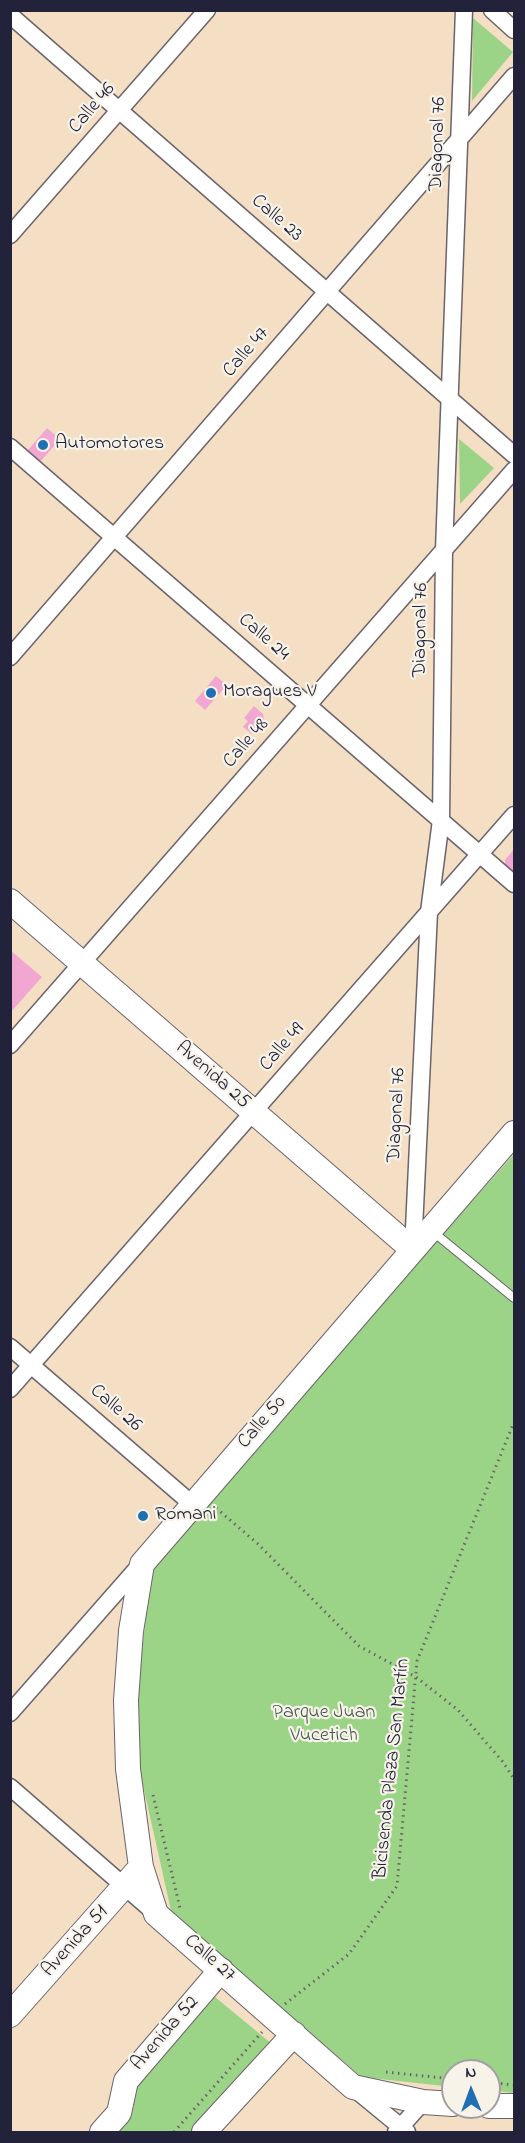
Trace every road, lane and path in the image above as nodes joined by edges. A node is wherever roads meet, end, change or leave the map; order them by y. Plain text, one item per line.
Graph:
1 (207, 10) edge
2 (464, 10) edge
3 (492, 10) edge
4 (10, 15) edge
5 (514, 30) edge
6 (514, 76) edge
7 (120, 111) junction
8 (461, 136) junction
9 (10, 235) edge
10 (328, 292) junction
11 (450, 399) junction
12 (10, 447) edge
13 (514, 455) edge
14 (514, 470) edge
15 (115, 537) junction
16 (444, 550) junction
17 (10, 657) edge
18 (308, 705) junction
19 (514, 815) edge
20 (441, 820) junction
21 (480, 854) junction
22 (514, 884) edge
23 (10, 901) edge
24 (429, 912) junction
25 (10, 916) edge
26 (78, 968) junction
27 (10, 1046) edge
28 (250, 1117) junction
29 (514, 1133) edge
30 (422, 1224) junction
31 (408, 1255) junction
32 (514, 1298) edge
33 (10, 1347) edge
34 (32, 1365) junction
35 (10, 1389) edge
36 (514, 1422) edge
37 (196, 1500) junction
38 (142, 1564) junction
39 (416, 1677) junction
40 (10, 1713) edge
41 (514, 1779) edge
42 (10, 1786) edge
43 (151, 1788) dead end
44 (141, 1867) junction
45 (125, 1886) junction
46 (151, 1910) junction
47 (102, 1913) junction
48 (189, 1915) dead end
49 (221, 1970) junction
50 (286, 2009) junction
51 (10, 2015) edge
52 (294, 2034) junction
53 (386, 2072) dead end
54 (441, 2078) edge
55 (353, 2087) junction
56 (423, 2102) junction
57 (441, 2103) edge
58 (401, 2131) edge
59 (102, 2133) edge
60 (174, 2133) edge
61 (204, 2133) edge

1 - 7 street, Calle 46
2 - 8 street, Diagonal 76
3 - 5 street
4 - 7 street, Calle 23
6 - 8 street, Calle 47
7 - 9 street, Calle 46
7 - 10 street, Calle 23
8 - 10 street, Calle 47
8 - 11 street, Diagonal 76
10 - 11 street, Calle 23
10 - 15 street, Calle 47
11 - 13 street, Calle 23
11 - 16 street, Diagonal 76
12 - 15 street, Calle 24
14 - 16 street, Calle 48
15 - 17 street, Calle 47
15 - 18 street, Calle 24
16 - 18 street, Calle 48
16 - 20 street, Diagonal 76
18 - 20 street, Calle 24
18 - 26 street, Calle 48
19 - 21 street, Calle 49
20 - 21 street, Calle 24
20 - 24 street, Diagonal 76
21 - 22 street, Calle 24
21 - 24 street, Calle 49
23 - 26 main road, Avenida 25
24 - 28 street, Calle 49
24 - 30 street, Diagonal 76
25 - 26 main road, Avenida 25
26 - 27 street, Calle 48
26 - 28 main road, Avenida 25
28 - 31 main road, Avenida 25
28 - 34 street, Calle 49
29 - 30 main road, Calle 50
30 - 31 main road, Calle 50
30 - 32 lane
31 - 37 main road, Calle 50
33 - 34 street, Calle 26
34 - 35 street, Calle 49
34 - 37 street, Calle 26
36 - 39 path, Bicisenda Plaza San Martín
37 - 38 main road, Calle 50
37 - 39 path
38 - 40 street, Calle 50
38 - 44 main road
39 - 41 path
39 - 50 path, Bicisenda Plaza San Martín
42 - 45 street, Calle 27
43 - 48 path
44 - 45 main road, Avenida 51
44 - 46 main road
45 - 46 street, Calle 27
45 - 47 main road, Avenida 51
46 - 47 main road
46 - 49 main road, Calle 27
47 - 51 main road, Avenida 51
49 - 50 main road, Calle 27
49 - 59 main road, Avenida 52
50 - 52 main road, Calle 27
50 - 60 path, Bicisenda Plaza San Martín
52 - 55 main road, Calle 27
52 - 61 main road
53 - 54 path
55 - 56 main road
55 - 58 street, Calle 27
56 - 57 main road
56 - 58 street

